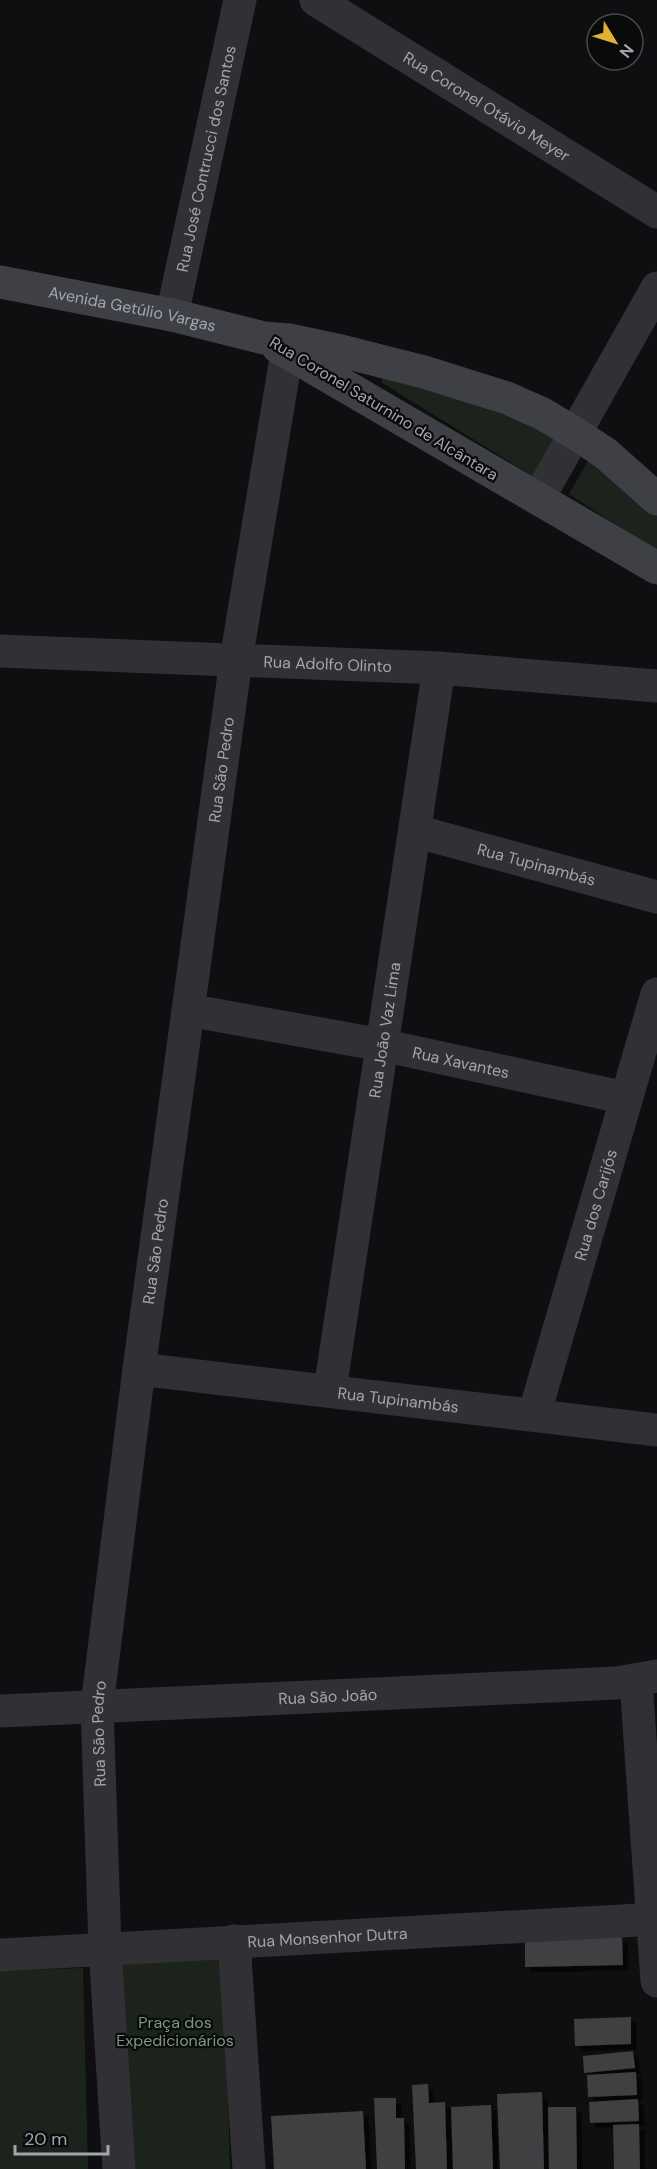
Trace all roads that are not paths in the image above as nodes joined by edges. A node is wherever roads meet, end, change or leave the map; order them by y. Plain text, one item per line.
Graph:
1 (240, 0) edge
2 (316, 0) edge
3 (657, 212) edge
4 (0, 282) edge
5 (657, 288) edge
6 (172, 315) junction
7 (280, 343) junction
8 (576, 434) junction
9 (538, 499) junction
10 (657, 499) edge
11 (657, 568) edge
12 (0, 651) edge
13 (236, 660) junction
14 (439, 668) junction
15 (657, 686) edge
16 (415, 831) junction
17 (657, 897) edge
18 (657, 994) edge
19 (188, 1010) junction
20 (382, 1045) junction
21 (626, 1098) junction
22 (139, 1369) junction
23 (330, 1390) junction
24 (534, 1415) junction
25 (657, 1430) edge
26 (647, 1678) edge
27 (97, 1706) junction
28 (0, 1712) edge
29 (650, 1773) edge
30 (655, 1919) edge
31 (234, 1941) junction
32 (105, 1948) junction
33 (0, 1955) edge
34 (657, 1981) edge
35 (119, 2169) edge
36 (249, 2169) edge

1 - 6 street, Rua José Contrucci dos Santos
2 - 3 street, Rua Coronel Otávio Meyer
4 - 6 main road, Avenida Getúlio Vargas
5 - 8 street
6 - 7 main road, Avenida Getúlio Vargas
7 - 8 main road, Rua Coronel Saturnino de Alcântara
7 - 9 main road, Rua Coronel Saturnino de Alcântara
7 - 13 street, Rua São Pedro
8 - 9 street
8 - 10 main road, Rua Coronel Saturnino de Alcântara
9 - 11 main road, Rua Coronel Saturnino de Alcântara
12 - 13 street, Rua Adolfo Olinto
13 - 14 street, Rua Adolfo Olinto
13 - 19 street, Rua São Pedro
14 - 15 street, Rua Adolfo Olinto
14 - 16 street, Rua João Vaz Lima
16 - 17 street, Rua Tupinambás
16 - 20 street, Rua João Vaz Lima
18 - 21 street, Rua dos Carijós
19 - 20 street, Rua Xavantes
19 - 22 street, Rua São Pedro
20 - 21 street, Rua Xavantes
20 - 23 street, Rua João Vaz Lima
21 - 24 street, Rua dos Carijós
22 - 23 street, Rua Tupinambás
22 - 27 street, Rua São Pedro
23 - 24 street, Rua Tupinambás
24 - 25 street, Rua Tupinambás
26 - 27 street, Rua São João
26 - 29 street
27 - 28 street, Rua São João
27 - 32 street, Rua São Pedro
29 - 30 street
30 - 31 street, Rua Monsenhor Dutra
30 - 34 street
31 - 32 street, Rua Monsenhor Dutra
31 - 36 street
32 - 33 street, Rua Monsenhor Dutra
32 - 35 street, Rua São Pedro

